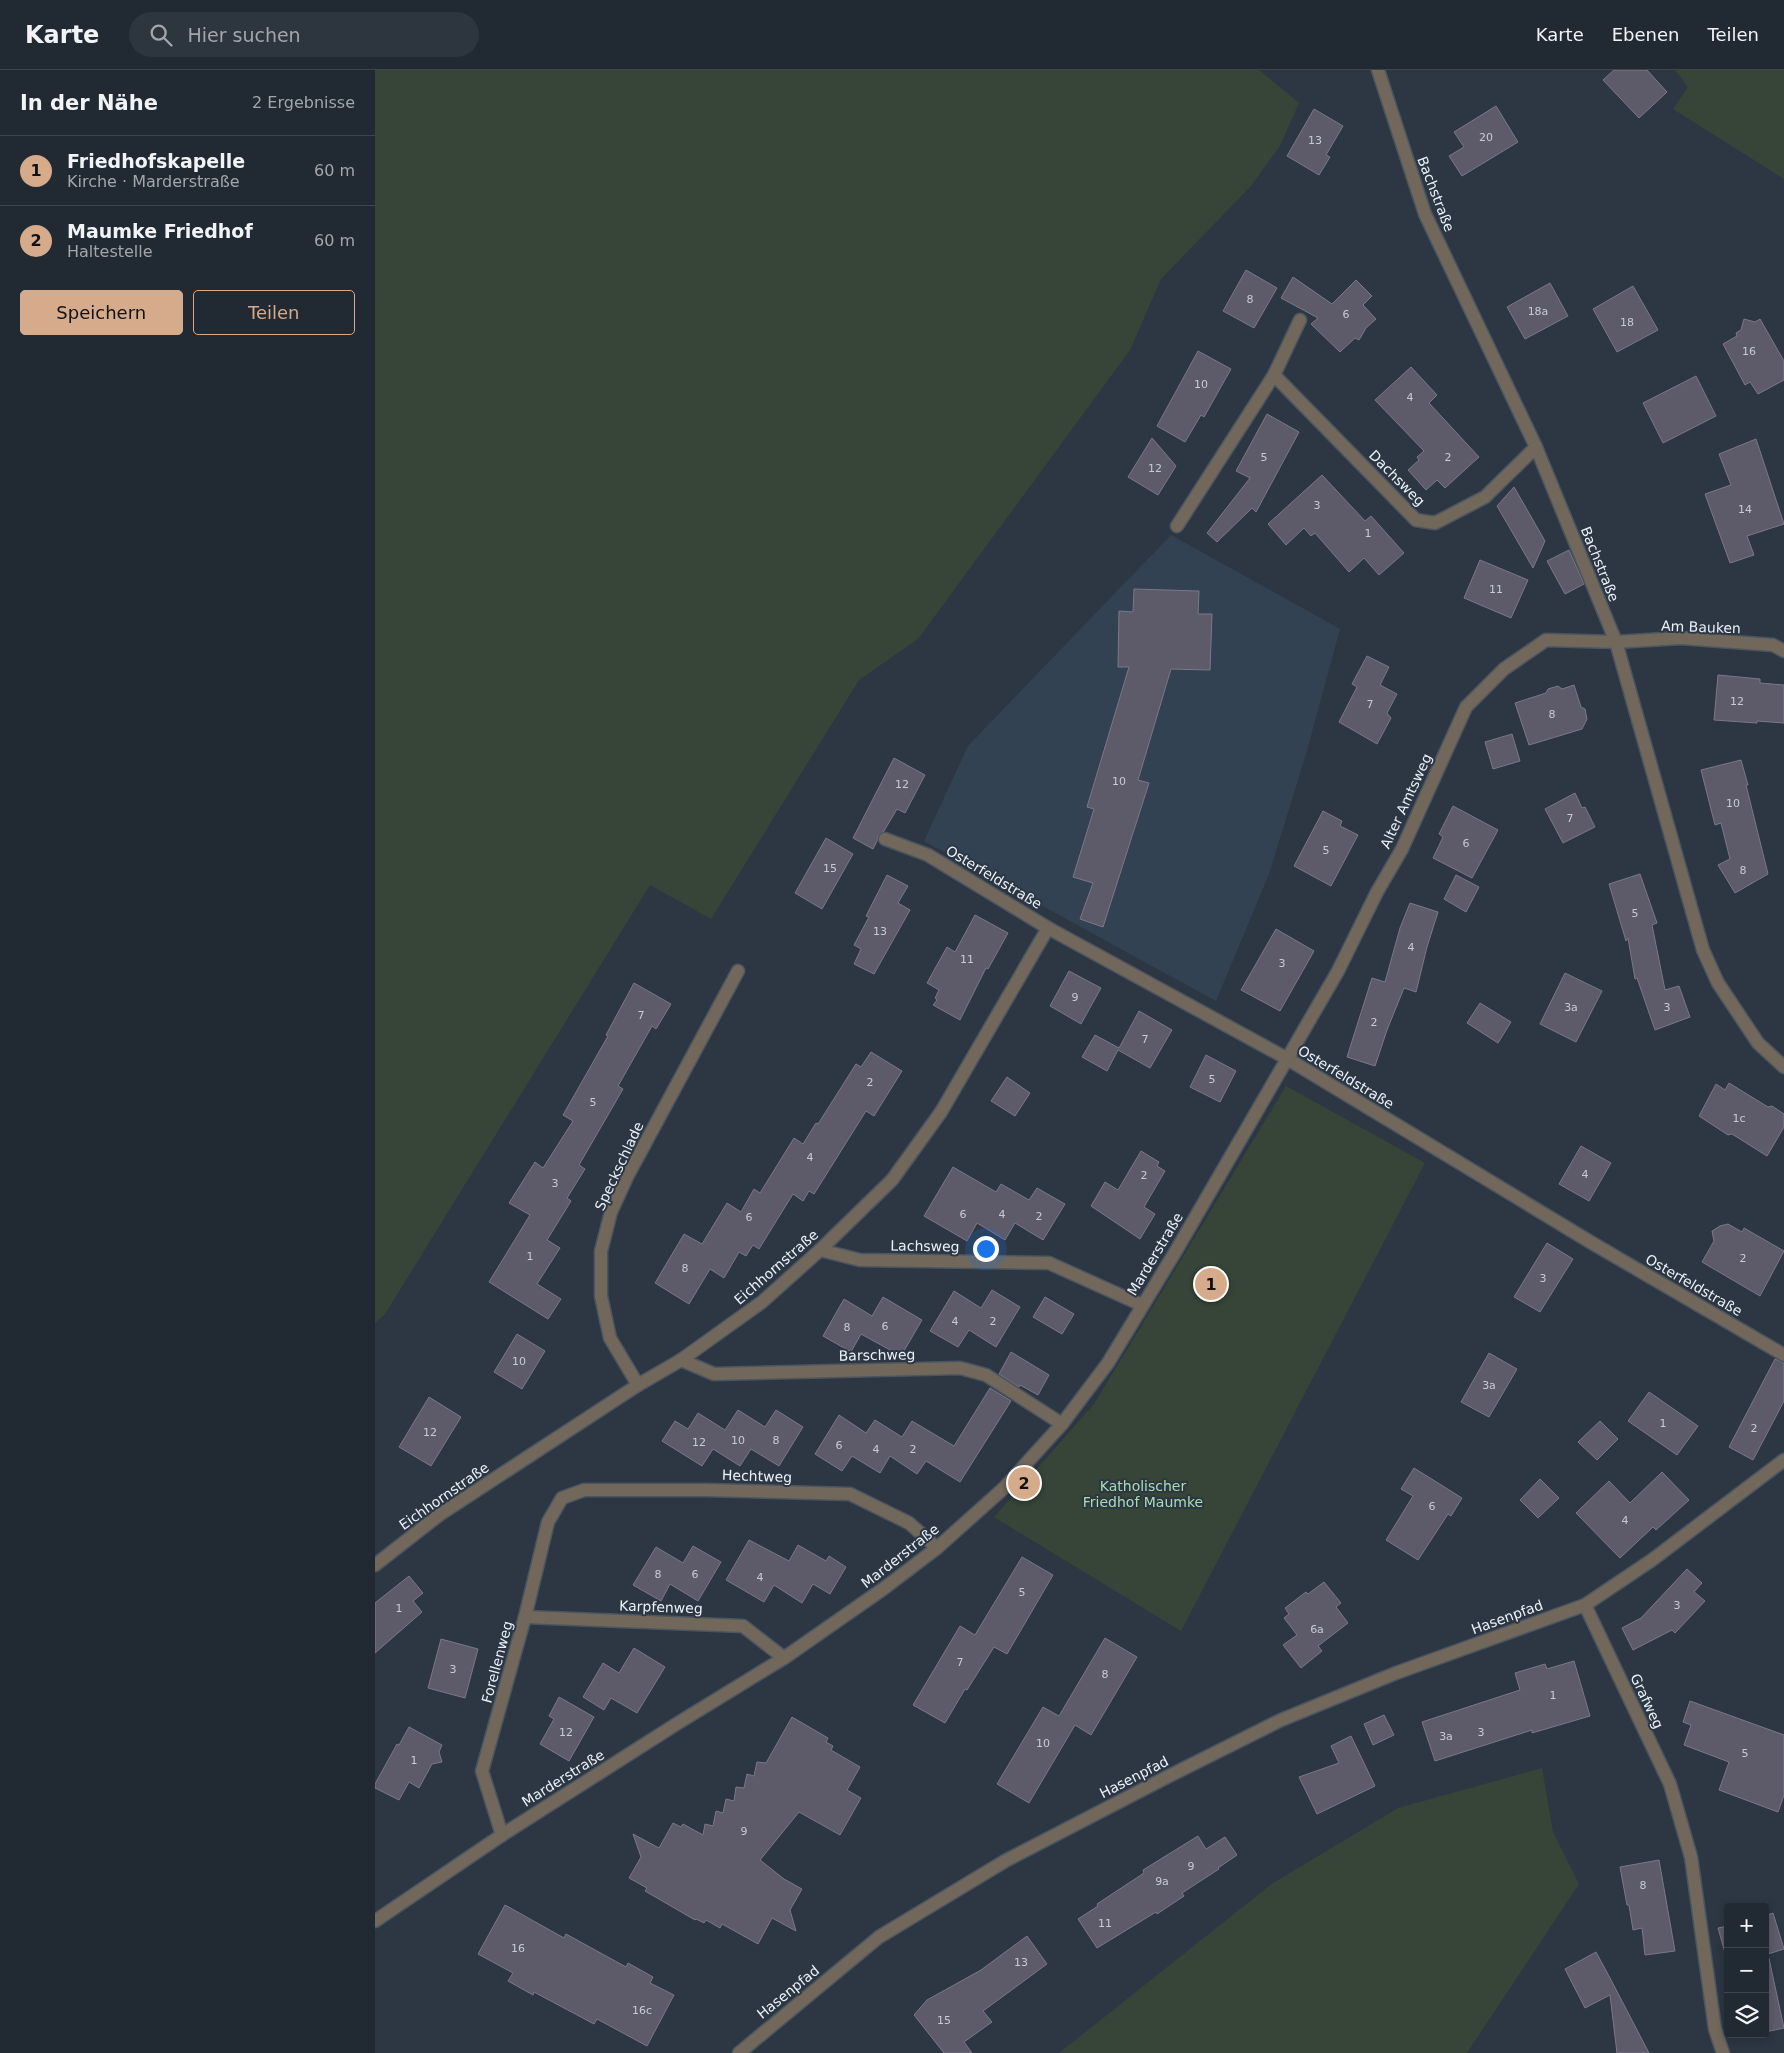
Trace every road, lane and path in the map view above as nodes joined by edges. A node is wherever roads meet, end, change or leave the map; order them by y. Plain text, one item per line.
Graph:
1 (1378, 70) edge
2 (1300, 320) dead end
3 (1274, 375) junction
4 (1536, 447) junction
5 (1177, 526) dead end
6 (1616, 642) junction
7 (1784, 651) edge
8 (885, 839) dead end
9 (1048, 928) junction
10 (738, 971) dead end
11 (1286, 1058) junction
12 (1784, 1067) edge
13 (820, 1250) junction
14 (1142, 1305) junction
15 (1784, 1355) edge
16 (681, 1360) junction
17 (638, 1385) junction
18 (1062, 1424) junction
19 (1784, 1460) edge
20 (562, 1498) joint
21 (937, 1548) junction
22 (375, 1565) edge
23 (1585, 1605) junction
24 (525, 1617) junction
25 (784, 1658) junction
26 (502, 1835) junction
27 (375, 1921) edge
28 (739, 2053) edge
29 (1723, 2053) edge

1 - 4 street, Bachstraße
2 - 3 street
3 - 4 street, Dachsweg
3 - 5 street
4 - 6 street, Bachstraße
6 - 7 street, Am Bauken
6 - 11 street, Alter Amtsweg
6 - 12 street, Bachstraße
8 - 9 street, Osterfeldstraße
9 - 11 street, Osterfeldstraße
9 - 13 street, Eichhornstraße
10 - 17 street, Speckschlade
11 - 14 street, Marderstraße
11 - 15 street, Osterfeldstraße
13 - 14 street, Lachsweg
13 - 16 street, Eichhornstraße
14 - 18 street, Marderstraße
16 - 17 street, Eichhornstraße
16 - 18 street, Barschweg
17 - 22 street, Eichhornstraße
18 - 21 street, Marderstraße
19 - 23 street
20 - 21 street, Hechtweg
20 - 24 street, Forellenweg
21 - 25 street, Marderstraße
23 - 28 street, Hasenpfad
23 - 29 street, Grafweg
24 - 25 street, Karpfenweg
24 - 26 street, Forellenweg
25 - 26 street, Marderstraße
26 - 27 street, Marderstraße

